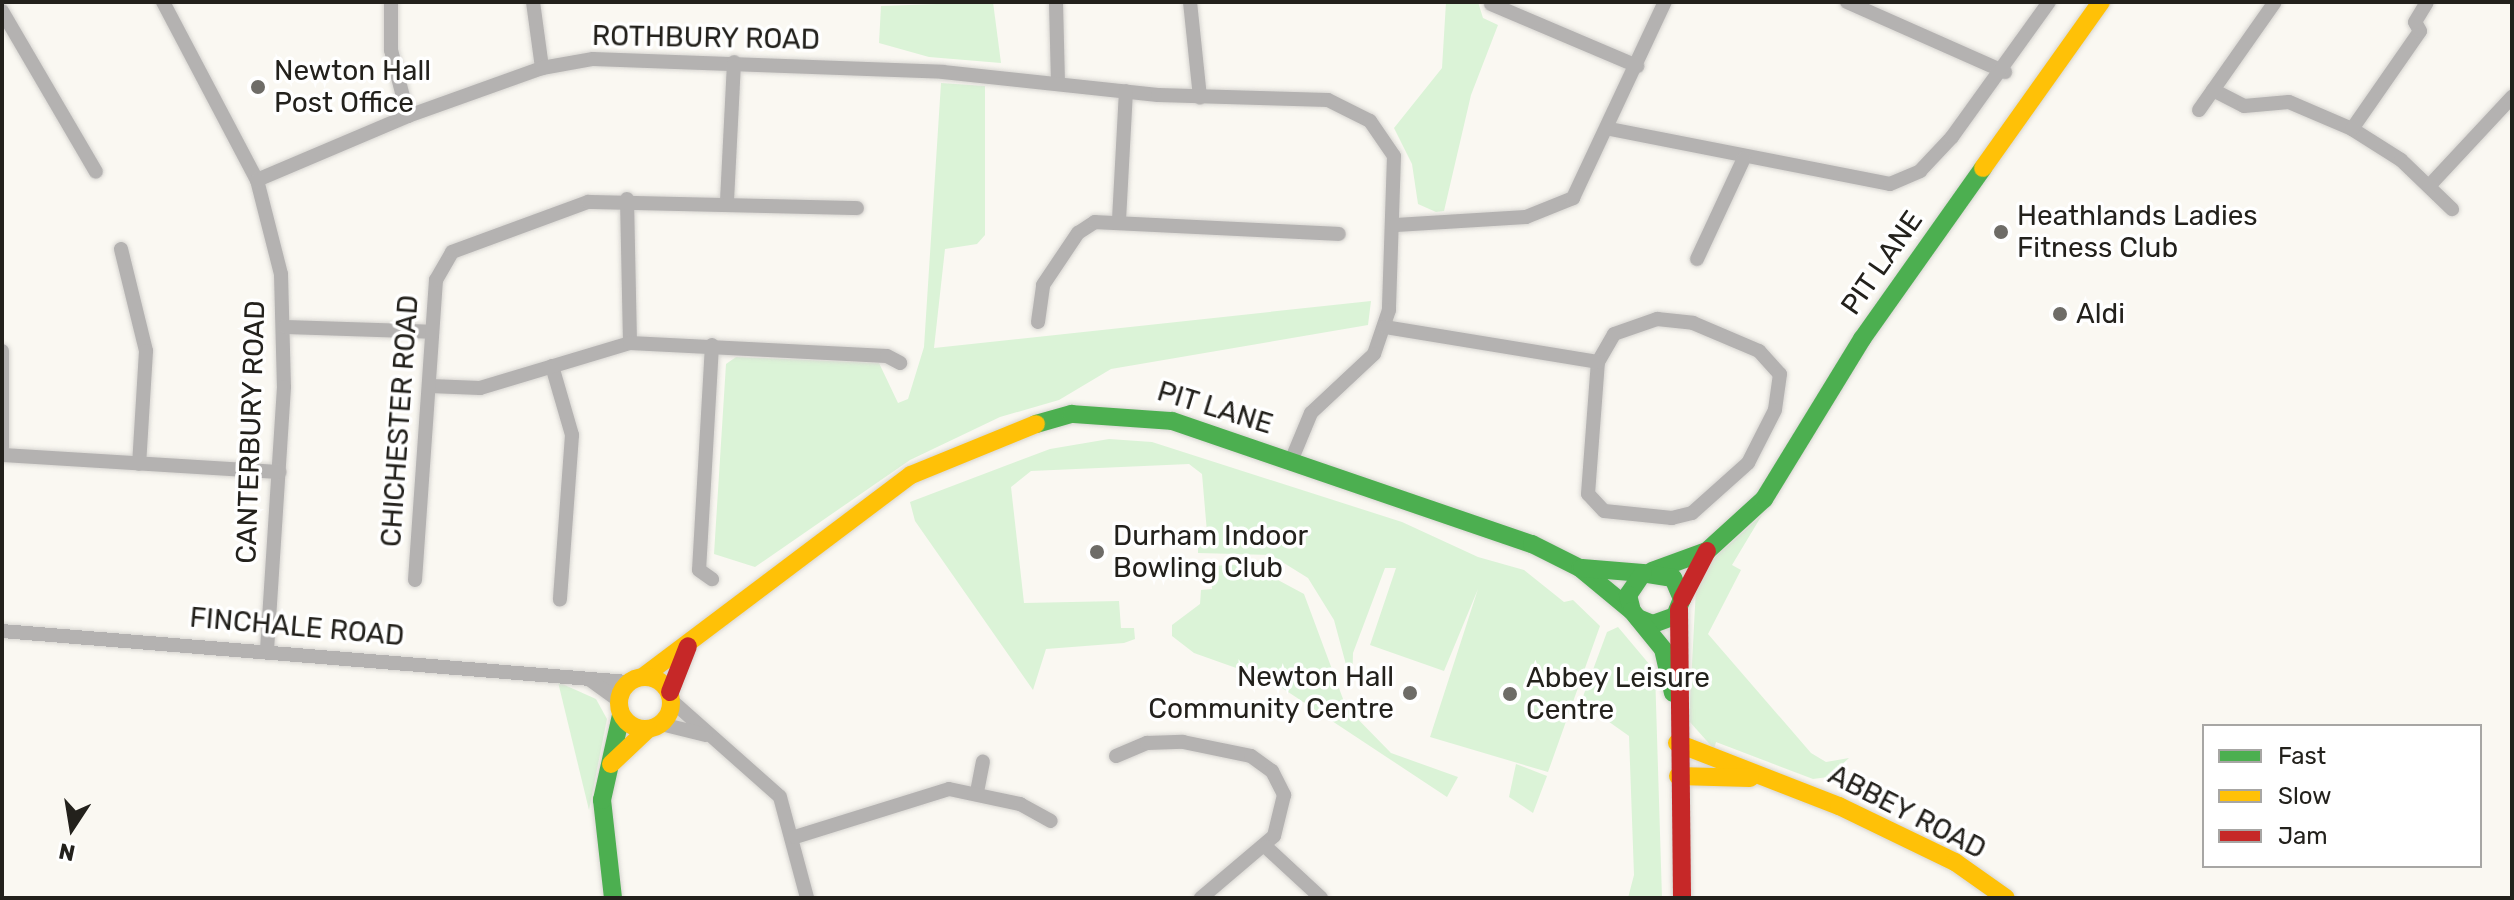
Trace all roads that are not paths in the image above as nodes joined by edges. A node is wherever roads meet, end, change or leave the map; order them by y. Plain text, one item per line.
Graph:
1 (163, 2) edge
2 (391, 2) edge
3 (533, 2) edge
4 (1056, 2) edge
5 (1190, 2) edge
6 (1665, 2) edge
7 (1847, 2) edge
8 (2049, 2) edge
9 (2101, 2) edge
10 (2275, 2) edge
11 (2427, 2) edge
12 (1491, 4) dead end
13 (2, 11) edge
14 (734, 62) junction
15 (1637, 66) junction
16 (542, 68) junction
17 (2005, 72) junction
18 (1058, 82) junction
19 (2213, 90) junction
20 (1126, 91) junction
21 (1200, 97) junction
22 (2512, 97) edge
23 (2199, 110) dead end
24 (408, 116) junction
25 (1610, 129) junction
26 (2352, 129) junction
27 (1744, 158) junction
28 (96, 172) dead end
29 (257, 180) junction
30 (2429, 186) junction
31 (627, 199) junction
32 (727, 201) junction
33 (857, 208) dead end
34 (2452, 209) dead end
35 (1119, 220) junction
36 (1396, 225) junction
37 (1339, 234) dead end
38 (121, 249) dead end
39 (1697, 259) dead end
40 (1038, 322) dead end
41 (285, 327) junction
42 (1385, 327) junction
43 (432, 332) junction
44 (630, 343) junction
45 (712, 345) junction
46 (2, 351) edge
47 (1598, 362) junction
48 (900, 363) dead end
49 (552, 366) junction
50 (430, 386) junction
51 (2, 447) edge
52 (2, 455) edge
53 (1291, 461) junction
54 (139, 464) junction
55 (279, 472) junction
56 (1707, 551) junction
57 (1580, 568) junction
58 (1647, 572) junction
59 (712, 579) dead end
60 (415, 580) dead end
61 (560, 600) dead end
62 (1680, 604) junction
63 (1635, 615) junction
64 (2, 631) edge
65 (689, 643) junction
66 (267, 650) junction
67 (587, 678) junction
68 (636, 679) junction
69 (671, 696) junction
70 (620, 707) junction
71 (1676, 708) junction
72 (655, 727) junction
73 (706, 736) junction
74 (1677, 743) junction
75 (1122, 748) dead end
76 (983, 762) dead end
77 (611, 764) junction
78 (1678, 776) junction
79 (1778, 783) junction
80 (977, 792) junction
81 (1051, 821) dead end
82 (795, 837) junction
83 (1266, 847) junction
84 (613, 898) edge
85 (807, 898) edge
86 (1201, 898) edge
87 (1321, 898) edge
88 (1682, 898) edge
89 (2006, 898) edge

1 - 29 street, CANTERBURY ROAD
2 - 24 street
3 - 16 street
4 - 18 street
5 - 21 street
6 - 15 street
7 - 17 street
8 - 17 street
9 - 56 street, PIT LANE
10 - 19 street
11 - 26 street
12 - 15 street
13 - 28 street
14 - 16 street, ROTHBURY ROAD
14 - 18 street, ROTHBURY ROAD
14 - 32 street
15 - 25 street
16 - 24 street, ROTHBURY ROAD
17 - 27 street
18 - 20 street, ROTHBURY ROAD
19 - 23 street
19 - 26 street
20 - 21 street, ROTHBURY ROAD
20 - 35 street
21 - 36 street, ROTHBURY ROAD
22 - 30 street
24 - 29 street, ROTHBURY ROAD
25 - 27 street
25 - 36 street
26 - 30 street
27 - 39 street
29 - 41 street, CANTERBURY ROAD
30 - 34 street
31 - 32 street, CHICHESTER ROAD
31 - 43 street, CHICHESTER ROAD
31 - 44 street
32 - 33 street, CHICHESTER ROAD
35 - 37 street
35 - 40 street
36 - 42 street, ROTHBURY ROAD
38 - 54 street
41 - 43 street
41 - 55 street, CANTERBURY ROAD
42 - 47 street
42 - 53 street, ROTHBURY ROAD
43 - 50 street, CHICHESTER ROAD
44 - 45 street
44 - 49 street
45 - 48 street
45 - 59 street
46 - 51 street
47 - 47 street
49 - 50 street
49 - 61 street
50 - 60 street, CHICHESTER ROAD
52 - 54 street
53 - 57 street, PIT LANE
53 - 65 street, PIT LANE
54 - 55 street
55 - 66 street, CANTERBURY ROAD
56 - 58 street, PIT LANE
56 - 62 street, PIT LANE
57 - 58 street
57 - 63 street
58 - 62 street
58 - 63 street
62 - 63 street
62 - 71 street
63 - 71 street
64 - 66 street, FINCHALE ROAD
65 - 68 street, PIT LANE
65 - 69 street
66 - 67 street, FINCHALE ROAD
67 - 68 street, FINCHALE ROAD
67 - 70 street
68 - 69 street
68 - 70 street
69 - 72 street
69 - 73 street
70 - 72 street
70 - 77 street
71 - 74 street
72 - 73 street
72 - 77 street
73 - 82 street
74 - 78 street
74 - 79 street, ABBEY ROAD
75 - 83 street
76 - 80 street
77 - 84 street
78 - 79 street, ABBEY ROAD
78 - 88 street
79 - 89 street, ABBEY ROAD
80 - 81 street
80 - 82 street
82 - 85 street
83 - 86 street
83 - 87 street

